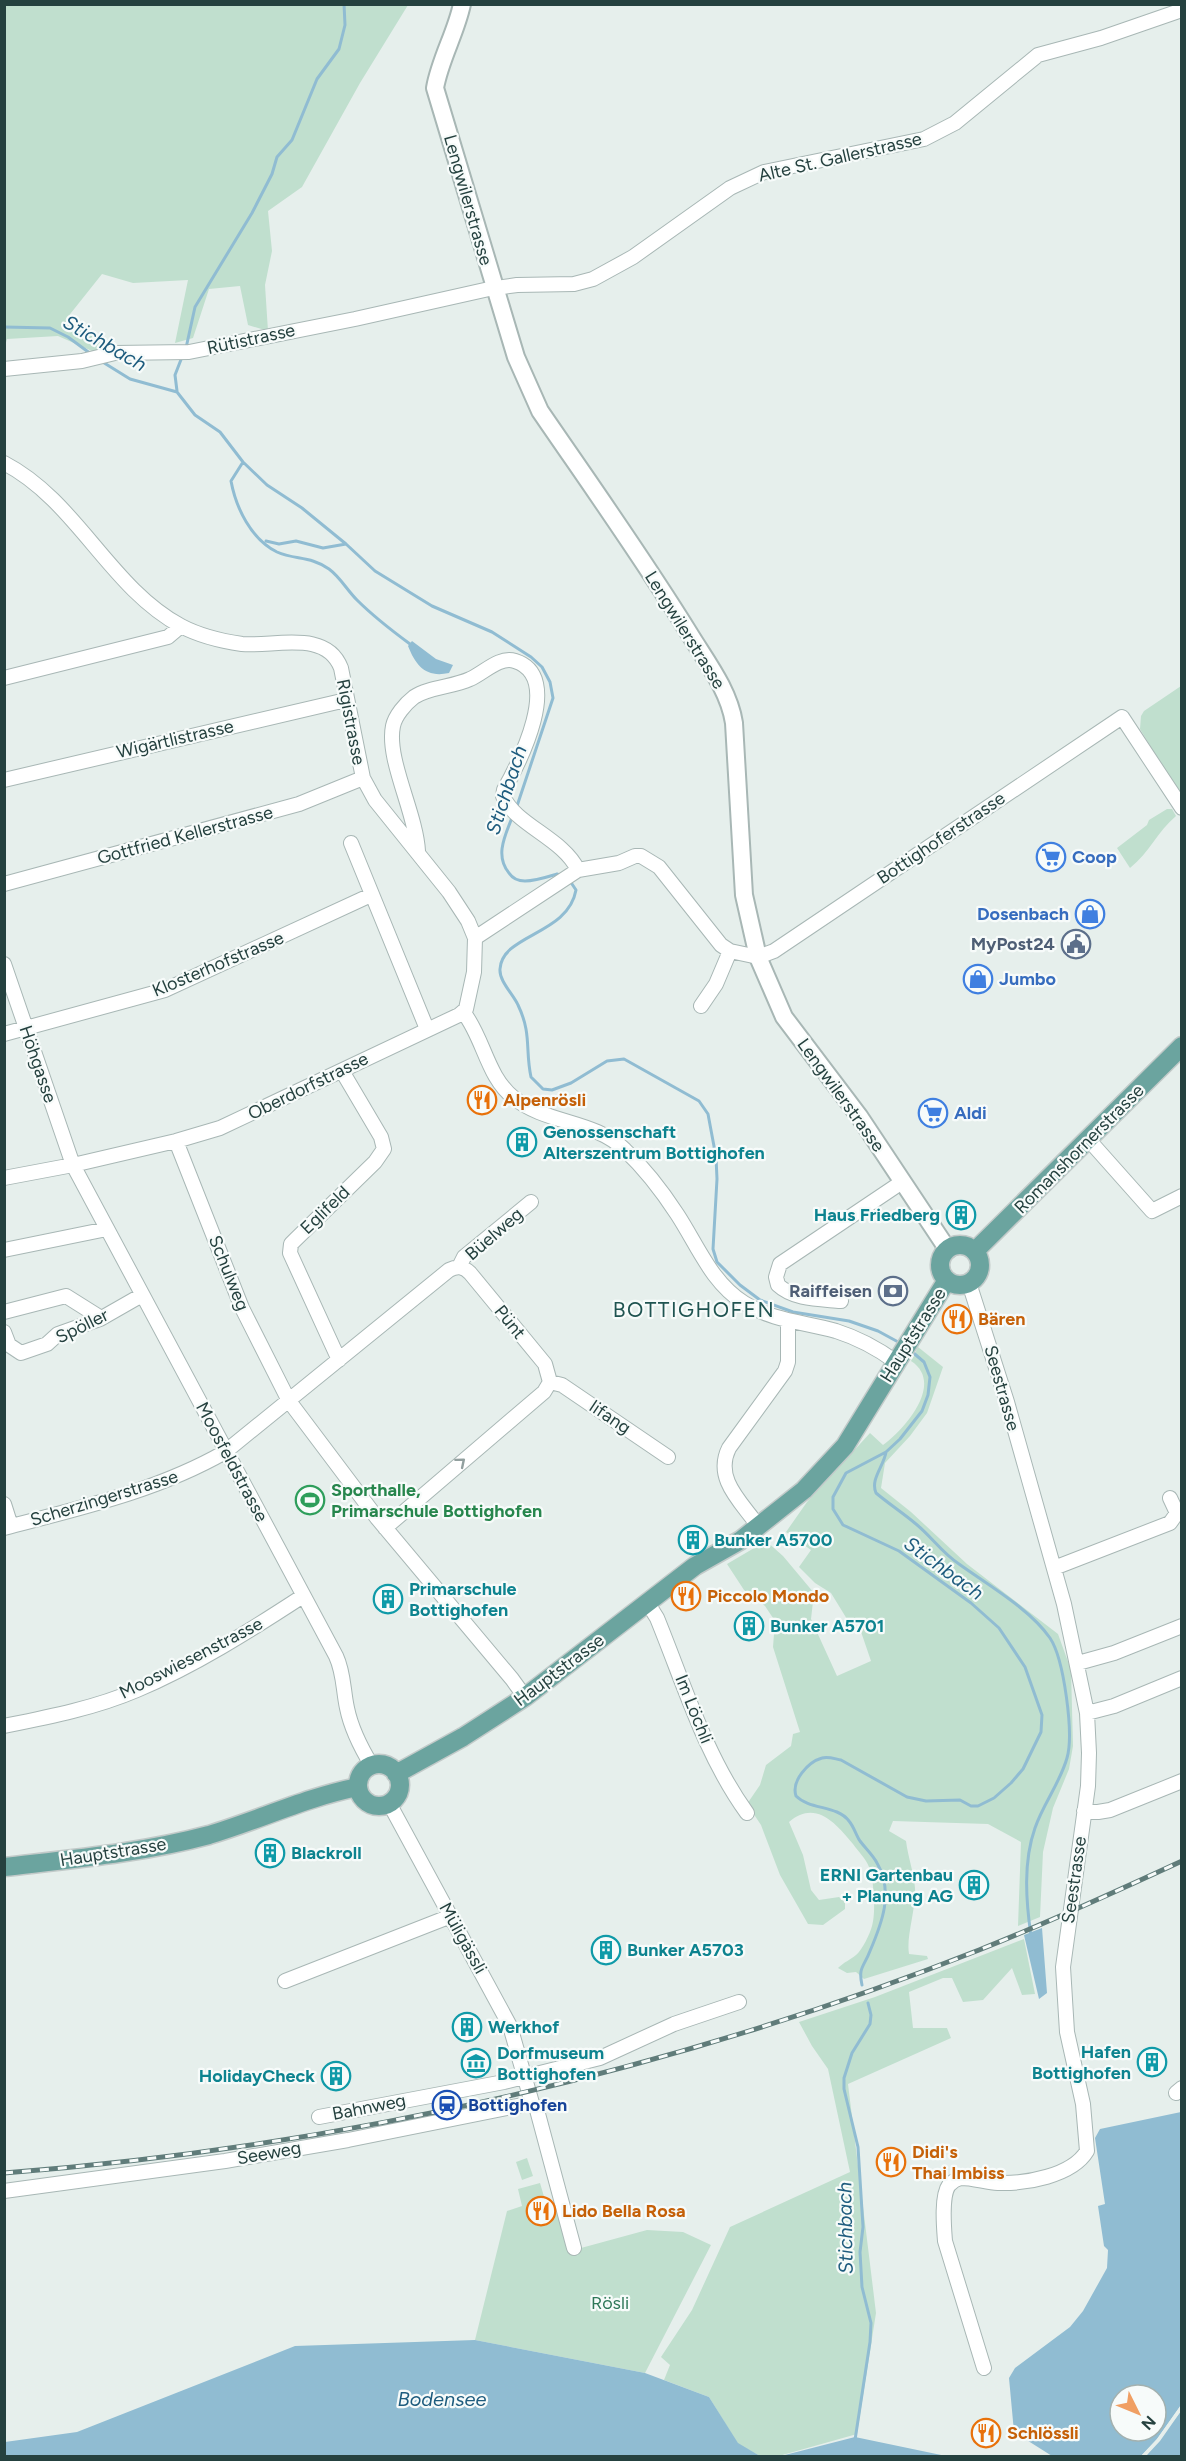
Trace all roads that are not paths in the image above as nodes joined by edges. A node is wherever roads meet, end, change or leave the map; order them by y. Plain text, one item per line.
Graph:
1 (462, 4) edge
2 (1182, 10) edge
3 (495, 289) junction
4 (4, 369) edge
5 (4, 463) edge
6 (181, 626) junction
7 (4, 678) edge
8 (346, 700) junction
9 (363, 778) junction
10 (4, 780) edge
11 (1182, 808) edge
12 (351, 843) dead end
13 (418, 851) junction
14 (574, 872) junction
15 (4, 884) edge
16 (371, 895) junction
17 (475, 938) junction
18 (730, 951) junction
19 (758, 957) junction
20 (4, 964) edge
21 (701, 1006) dead end
22 (464, 1013) junction
23 (26, 1028) junction
24 (427, 1029) junction
25 (4, 1034) edge
26 (1182, 1046) edge
27 (342, 1071) junction
28 (1088, 1139) junction
29 (176, 1141) junction
30 (73, 1165) junction
31 (4, 1178) edge
32 (903, 1182) junction
33 (1182, 1196) edge
34 (531, 1202) dead end
35 (107, 1229) junction
36 (4, 1250) edge
37 (948, 1250) junction
38 (975, 1251) junction
39 (459, 1267) junction
40 (947, 1280) junction
41 (969, 1284) junction
42 (142, 1295) junction
43 (841, 1301) dead end
44 (4, 1312) edge
45 (101, 1318) junction
46 (788, 1321) junction
47 (4, 1332) edge
48 (902, 1352) junction
49 (339, 1359) junction
50 (550, 1382) junction
51 (289, 1401) junction
52 (859, 1421) junction
53 (225, 1452) junction
54 (668, 1457) dead end
55 (1170, 1498) dead end
56 (4, 1504) edge
57 (753, 1519) junction
58 (8, 1527) edge
59 (385, 1528) junction
60 (714, 1553) junction
61 (1054, 1568) junction
62 (303, 1596) junction
63 (647, 1602) junction
64 (1182, 1626) edge
65 (1078, 1663) junction
66 (1182, 1678) edge
67 (525, 1697) junction
68 (1087, 1713) junction
69 (4, 1726) edge
70 (372, 1766) junction
71 (396, 1774) junction
72 (1182, 1781) edge
73 (358, 1787) junction
74 (388, 1803) junction
75 (1084, 1811) junction
76 (747, 1813) dead end
77 (4, 1867) edge
78 (451, 1916) junction
79 (285, 1981) dead end
80 (740, 2002) dead end
81 (525, 2077) junction
82 (532, 2103) junction
83 (319, 2117) dead end
84 (4, 2191) edge
85 (574, 2248) dead end
86 (984, 2368) dead end

1 - 3 street, Lengwilerstrasse
2 - 3 street, Alte St. Gallerstrasse
3 - 4 street, Rütistrasse
3 - 19 street, Lengwilerstrasse
5 - 6 street, Rigistrasse
6 - 7 street
6 - 8 street, Rigistrasse
8 - 9 street, Rigistrasse
8 - 10 street, Wigärtlistrasse
9 - 13 street, Rigistrasse
9 - 15 street, Gottfried Kellerstrasse
11 - 19 street, Bottighoferstrasse
12 - 16 street
13 - 14 street
13 - 17 street, Rigistrasse
14 - 17 street
14 - 18 street
16 - 23 street, Klosterhofstrasse
16 - 24 street
17 - 22 street
18 - 19 street
18 - 21 street
19 - 32 street, Lengwilerstrasse
20 - 23 street, Höhgasse
22 - 24 street, Oberdorfstrasse
22 - 46 street
23 - 25 street, Klosterhofstrasse
23 - 30 street, Höhgasse
24 - 27 street, Oberdorfstrasse
26 - 28 main road, Romanshornerstrasse
27 - 29 street, Oberdorfstrasse
27 - 49 street, Eglifeld
28 - 33 street
28 - 38 main road, Romanshornerstrasse
29 - 30 street, Oberdorfstrasse
29 - 51 street, Schulweg
30 - 31 street, Oberdorfstrasse
30 - 35 street, Moosfeldstrasse
32 - 37 street, Lengwilerstrasse
32 - 43 street
34 - 39 street, Büelweg
35 - 36 street
35 - 42 street, Moosfeldstrasse
37 - 38 main road
37 - 40 main road
38 - 41 main road
39 - 49 street
39 - 50 street, Pünt
40 - 41 main road
40 - 48 main road, Hauptstrasse
41 - 61 street, Seestrasse
42 - 45 street, Spöller
42 - 53 street, Moosfeldstrasse
44 - 45 street
45 - 47 street, Spöller
46 - 48 street
46 - 57 street
48 - 52 main road, Hauptstrasse
49 - 51 street
50 - 54 street, Iifang
59 -> 50 street
51 - 53 street, Scherzingerstrasse
51 - 59 street, Schulweg
52 - 57 main road, Hauptstrasse
52 - 60 main road, Hauptstrasse
53 - 58 street, Scherzingerstrasse
53 - 62 street, Moosfeldstrasse
55 - 61 street
56 - 58 street
57 - 60 main road, Hauptstrasse
59 - 67 street, Schulweg
60 - 63 main road, Hauptstrasse
61 - 65 street, Seestrasse
62 - 69 street, Mooswiesenstrasse
62 - 70 street, Moosfeldstrasse
63 - 67 main road, Hauptstrasse
63 - 76 street, Im Löchli
64 - 65 street
65 - 68 street, Seestrasse
66 - 68 street
67 - 71 main road, Hauptstrasse
68 - 75 street, Seestrasse
70 - 71 main road
70 - 73 main road
71 - 74 main road
72 - 75 street
73 - 74 main road
73 - 77 main road, Hauptstrasse
74 - 78 street, Müligässli
75 - 86 street, Seestrasse
78 - 79 street
78 - 81 street, Müligässli
80 - 81 street
81 - 82 street, Müligässli
81 - 83 street, Bahnweg
82 - 84 street, Seeweg
82 - 85 street, Müligässli

